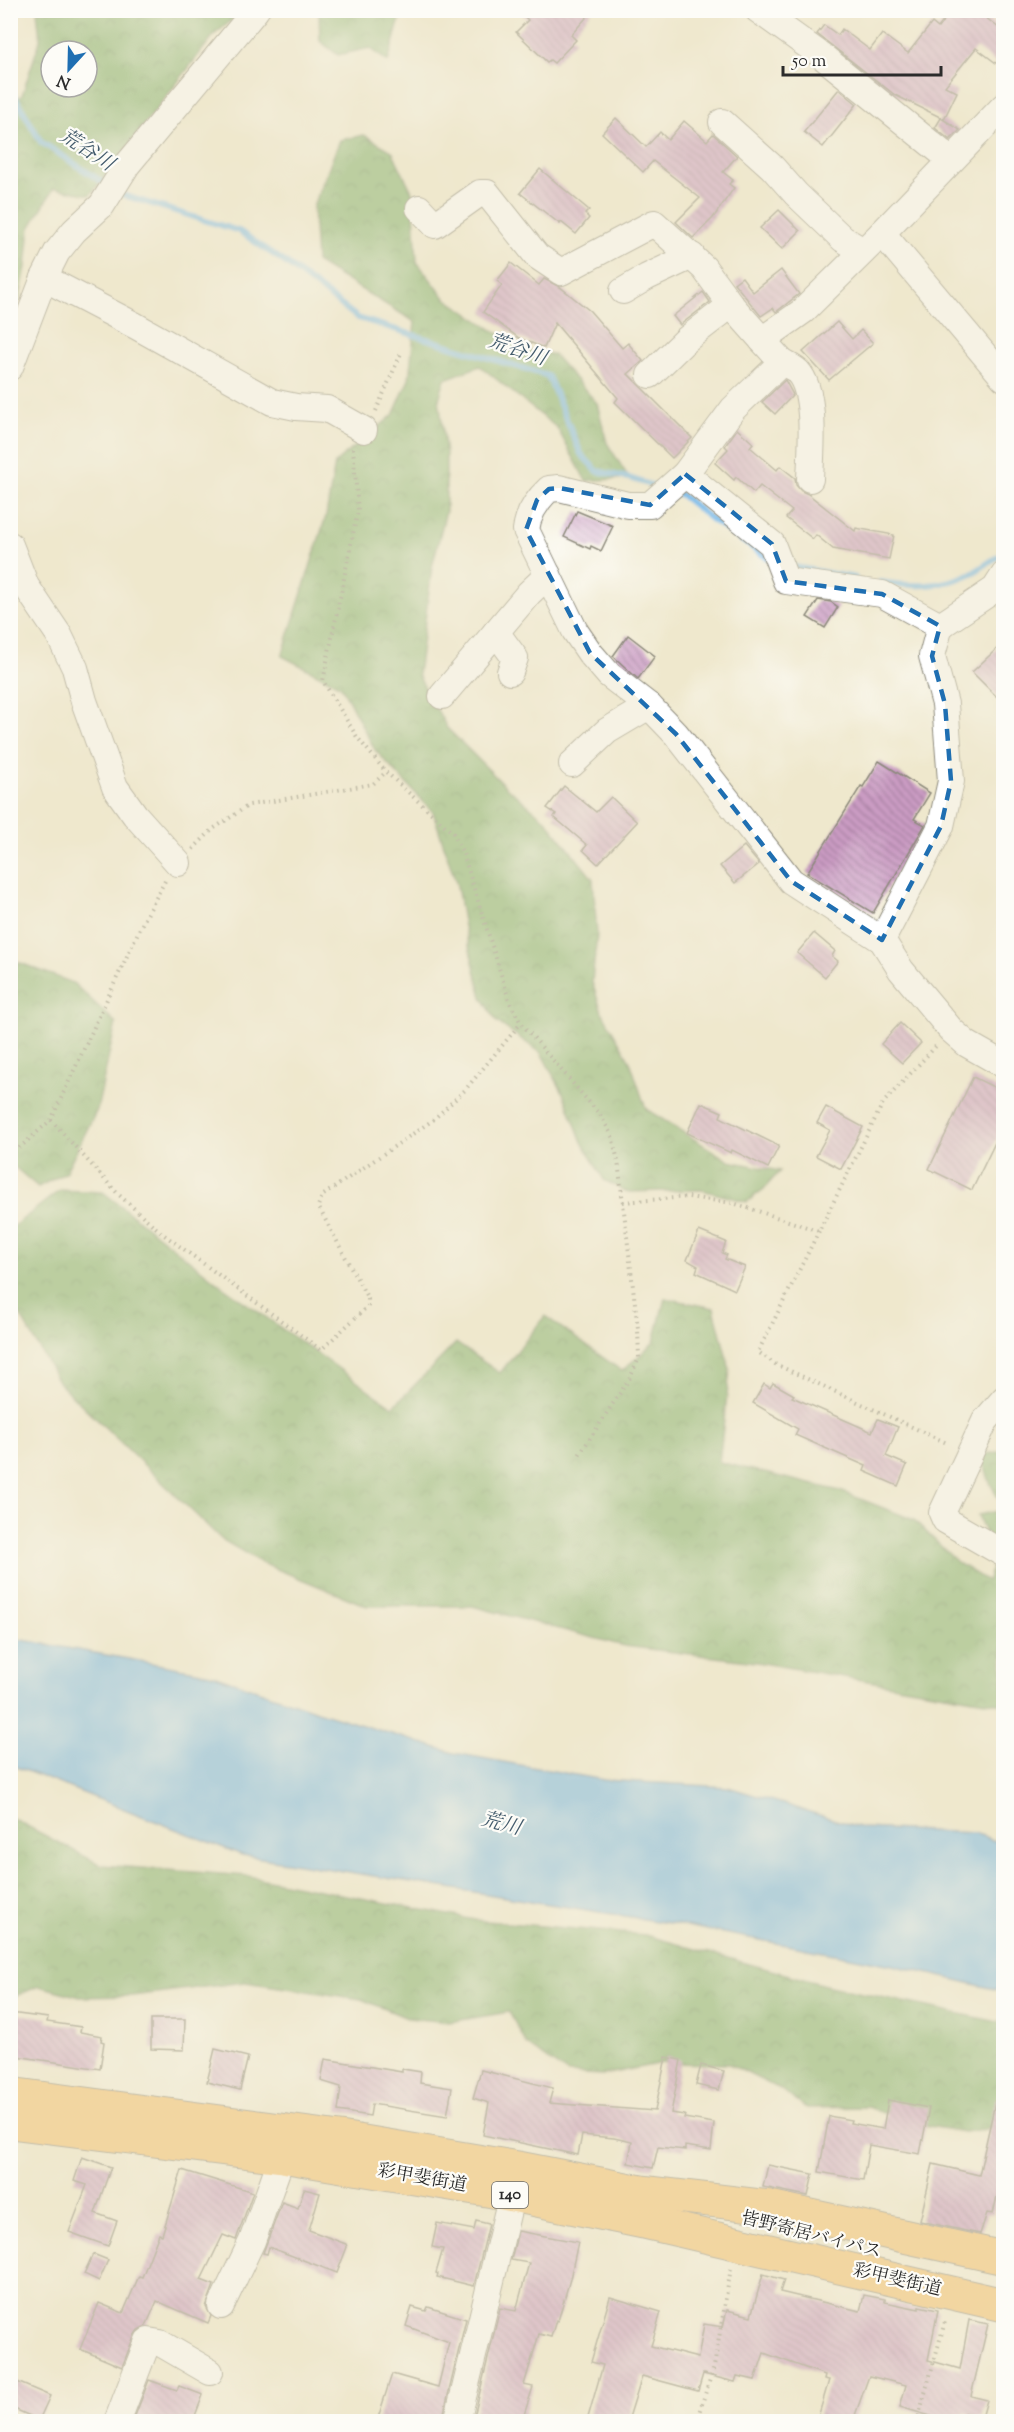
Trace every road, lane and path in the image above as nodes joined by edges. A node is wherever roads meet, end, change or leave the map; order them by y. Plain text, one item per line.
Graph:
1 (256, 10) edge
2 (758, 10) edge
3 (1004, 106) edge
4 (722, 122) dead end
5 (951, 160) junction
6 (419, 208) dead end
7 (882, 233) junction
8 (863, 251) junction
9 (692, 256) junction
10 (44, 278) junction
11 (623, 291) dead end
12 (731, 305) junction
13 (762, 340) junction
14 (402, 351) dead end
15 (782, 362) junction
16 (10, 367) edge
17 (650, 375) dead end
18 (1004, 378) edge
19 (364, 430) junction
20 (685, 474) junction
21 (810, 479) dead end
22 (10, 545) edge
23 (548, 575) junction
24 (1004, 575) edge
25 (940, 626) junction
26 (496, 632) junction
27 (510, 672) dead end
28 (442, 696) dead end
29 (649, 706) junction
30 (572, 764) dead end
31 (386, 772) junction
32 (178, 863) junction
33 (882, 940) junction
34 (521, 1023) junction
35 (951, 1030) junction
36 (1004, 1065) edge
37 (51, 1120) junction
38 (10, 1156) edge
39 (623, 1202) junction
40 (819, 1231) junction
41 (1004, 1399) edge
42 (969, 1453) junction
43 (579, 1455) dead end
44 (1004, 1554) edge
45 (10, 2094) edge
46 (10, 2122) edge
47 (282, 2156) junction
48 (515, 2182) junction
49 (643, 2207) junction
50 (735, 2244) junction
51 (986, 2279) edge
52 (221, 2306) dead end
53 (1004, 2306) edge
54 (210, 2372) dead end
55 (117, 2421) edge
56 (456, 2421) edge
57 (696, 2421) edge
58 (917, 2421) edge

1 - 10 street
2 - 5 street
3 - 5 street
4 - 8 street
5 - 7 street
6 - 9 street
7 - 8 street
7 - 18 street
8 - 13 street
9 - 11 street
9 - 12 street
10 - 16 street
10 - 19 street
12 - 13 street
12 - 17 street
13 - 15 street
14 - 19 path
15 - 20 street
15 - 21 street
19 - 31 path
20 - 23 street
20 - 25 street
22 - 32 street
23 - 26 street
23 - 29 street
24 - 25 street
25 - 33 street
26 - 27 street
26 - 28 street
29 - 30 street
29 - 33 street
31 - 32 path
31 - 34 path
32 - 37 path
33 - 35 street
34 - 37 path
34 - 39 path
35 - 36 street
35 - 40 path
37 - 38 path
39 - 40 path
39 - 43 path
40 - 42 path
41 - 42 street
42 - 44 street
45 - 48 highway, 彩甲斐街道 / 140
46 - 47 highway, 彩甲斐街道 / 140
47 - 48 highway, 彩甲斐街道 / 140
47 - 52 street
48 - 49 highway, 彩甲斐街道 / 140
48 - 56 street
49 - 50 highway, 彩甲斐街道 / 140
49 - 51 highway, 皆野寄居バイパス / 140
50 - 51 highway, 彩甲斐街道 / 140
50 - 57 path
51 - 53 highway, 彩甲斐街道 / 140
51 - 58 path
54 - 55 street

